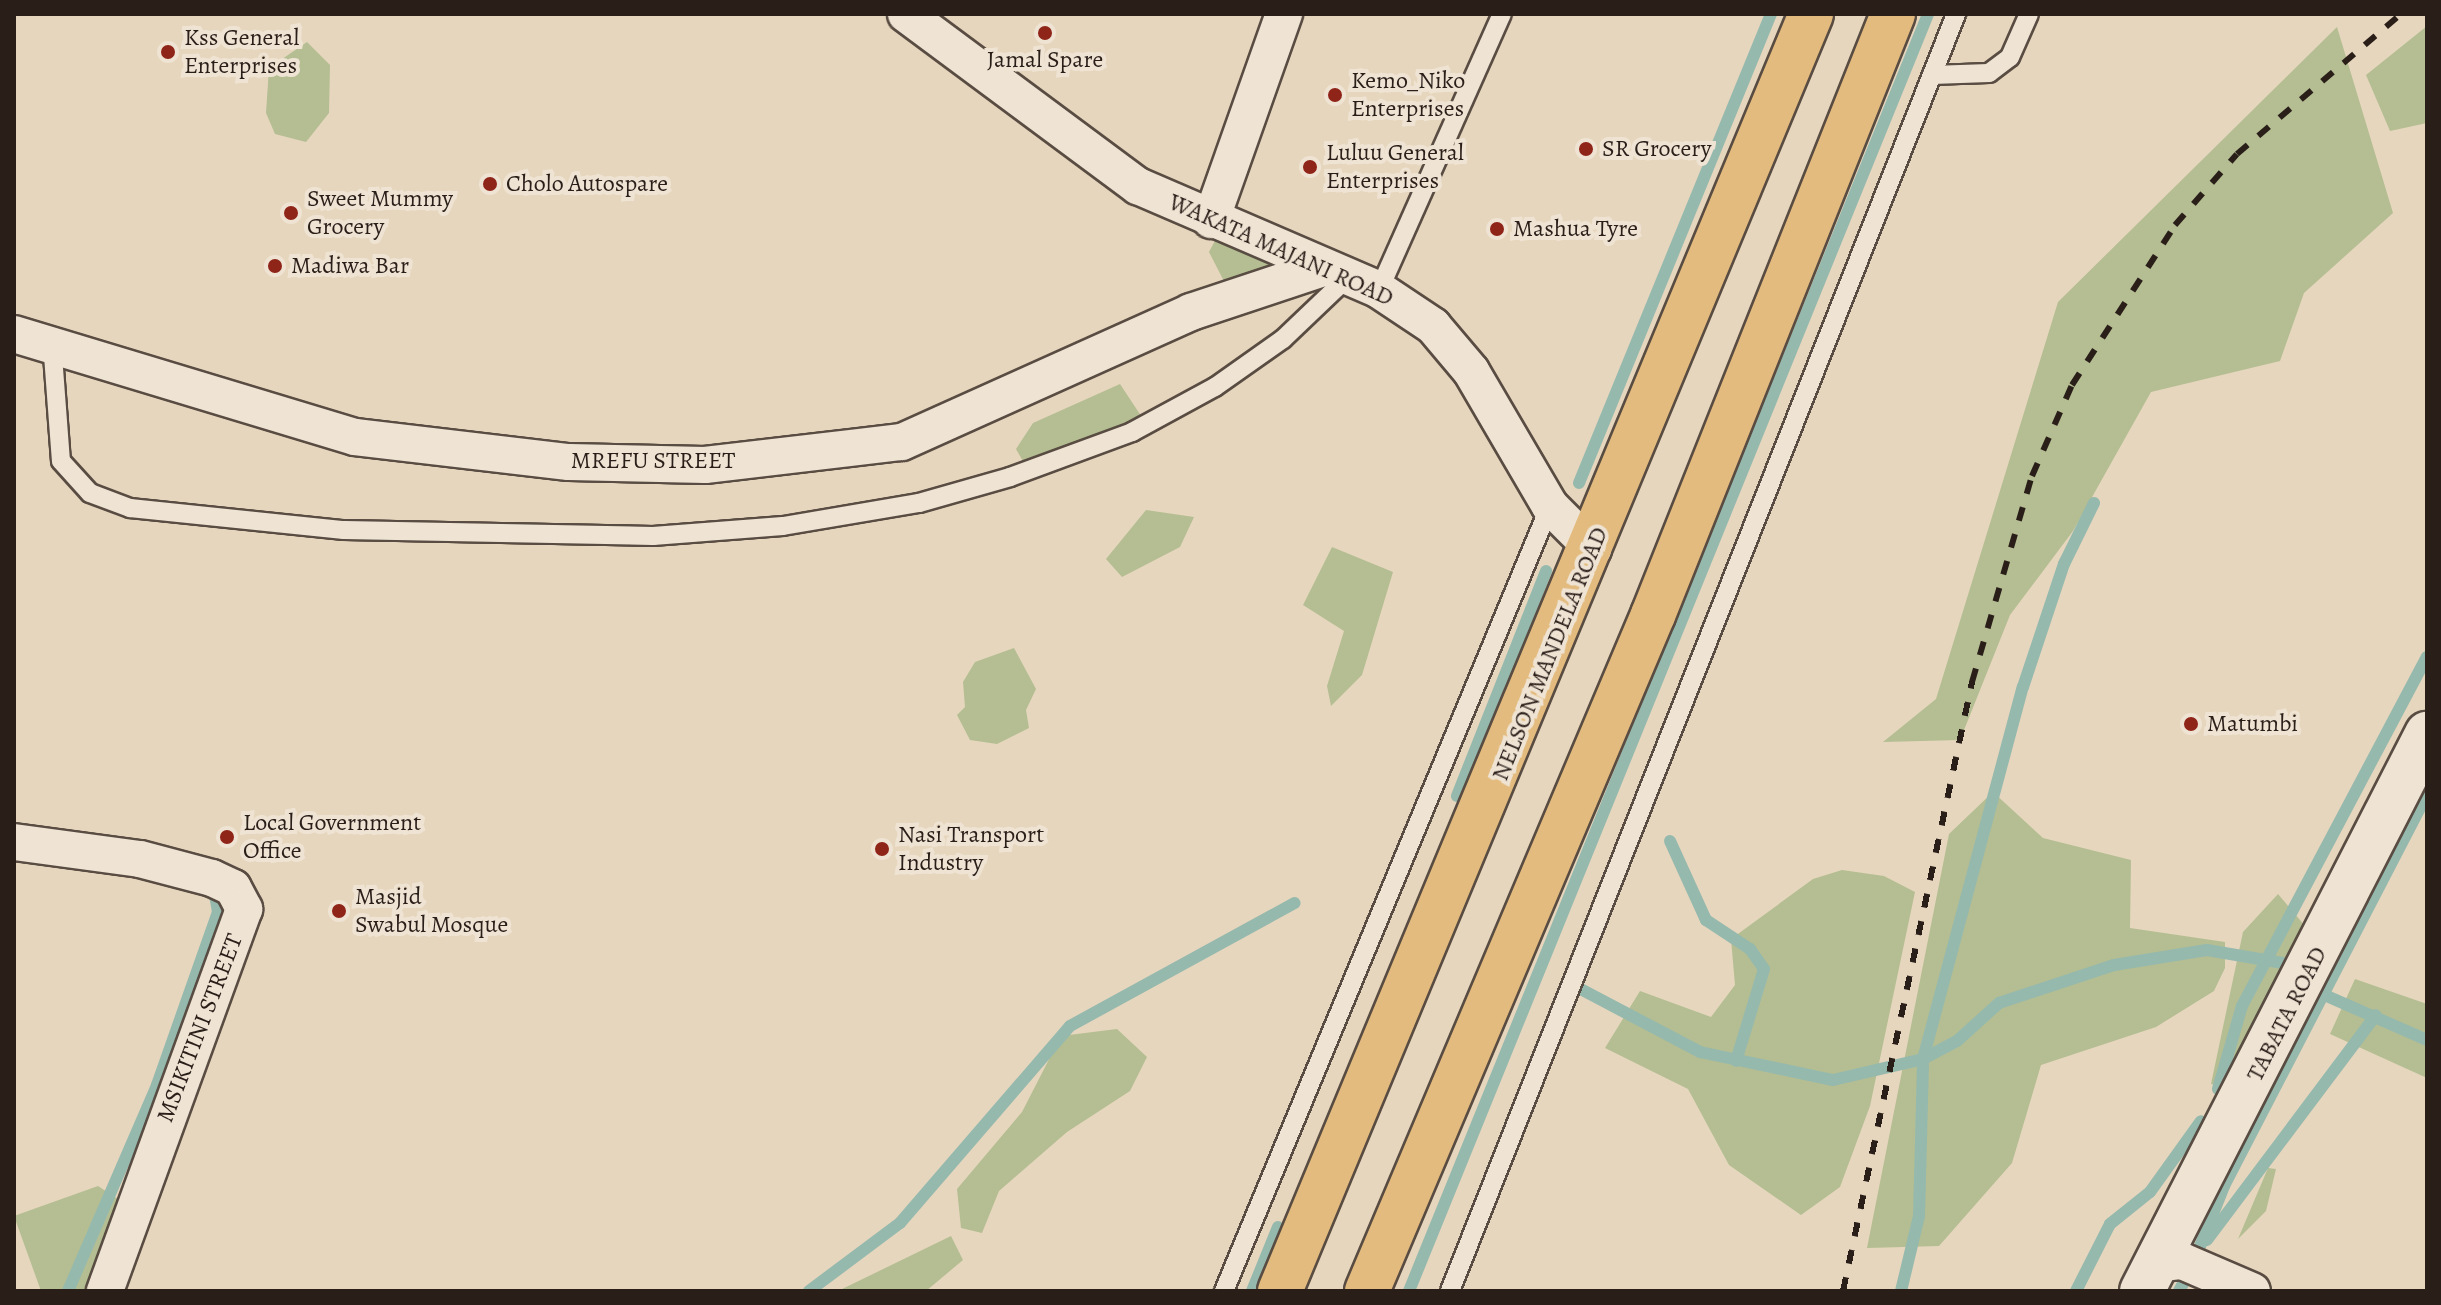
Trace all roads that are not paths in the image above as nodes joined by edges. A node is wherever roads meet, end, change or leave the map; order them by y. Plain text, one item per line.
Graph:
1 (1284, 14) edge
2 (1502, 14) edge
3 (1811, 14) edge
4 (1893, 14) edge
5 (1956, 14) edge
6 (2029, 14) edge
7 (911, 16) edge
8 (1932, 75) junction
9 (1211, 220) junction
10 (1348, 279) junction
11 (14, 334) edge
12 (52, 342) junction
13 (1550, 506) junction
14 (1593, 549) junction
15 (2427, 734) edge
16 (14, 842) edge
17 (2149, 1277) edge
18 (105, 1291) edge
19 (1224, 1291) edge
20 (1280, 1291) edge
21 (1367, 1291) edge
22 (1450, 1291) edge
23 (2252, 1291) edge

1 - 9 street
2 - 10 lane
3 - 14 main road, NELSON MANDELA ROAD
4 - 21 main road
5 - 8 lane
6 - 8 lane
7 - 9 street, WAKATA MAJANI ROAD
8 - 22 lane
9 - 10 street, WAKATA MAJANI ROAD
10 - 12 street, MREFU STREET
10 - 12 lane
10 - 13 street, WAKATA MAJANI ROAD
11 - 12 street, MREFU STREET
13 - 14 street, WAKATA MAJANI ROAD
13 - 19 lane
14 - 20 main road, NELSON MANDELA ROAD
15 - 17 main road, TABATA ROAD
16 - 18 street, MSIKITINI STREET
17 - 23 street

